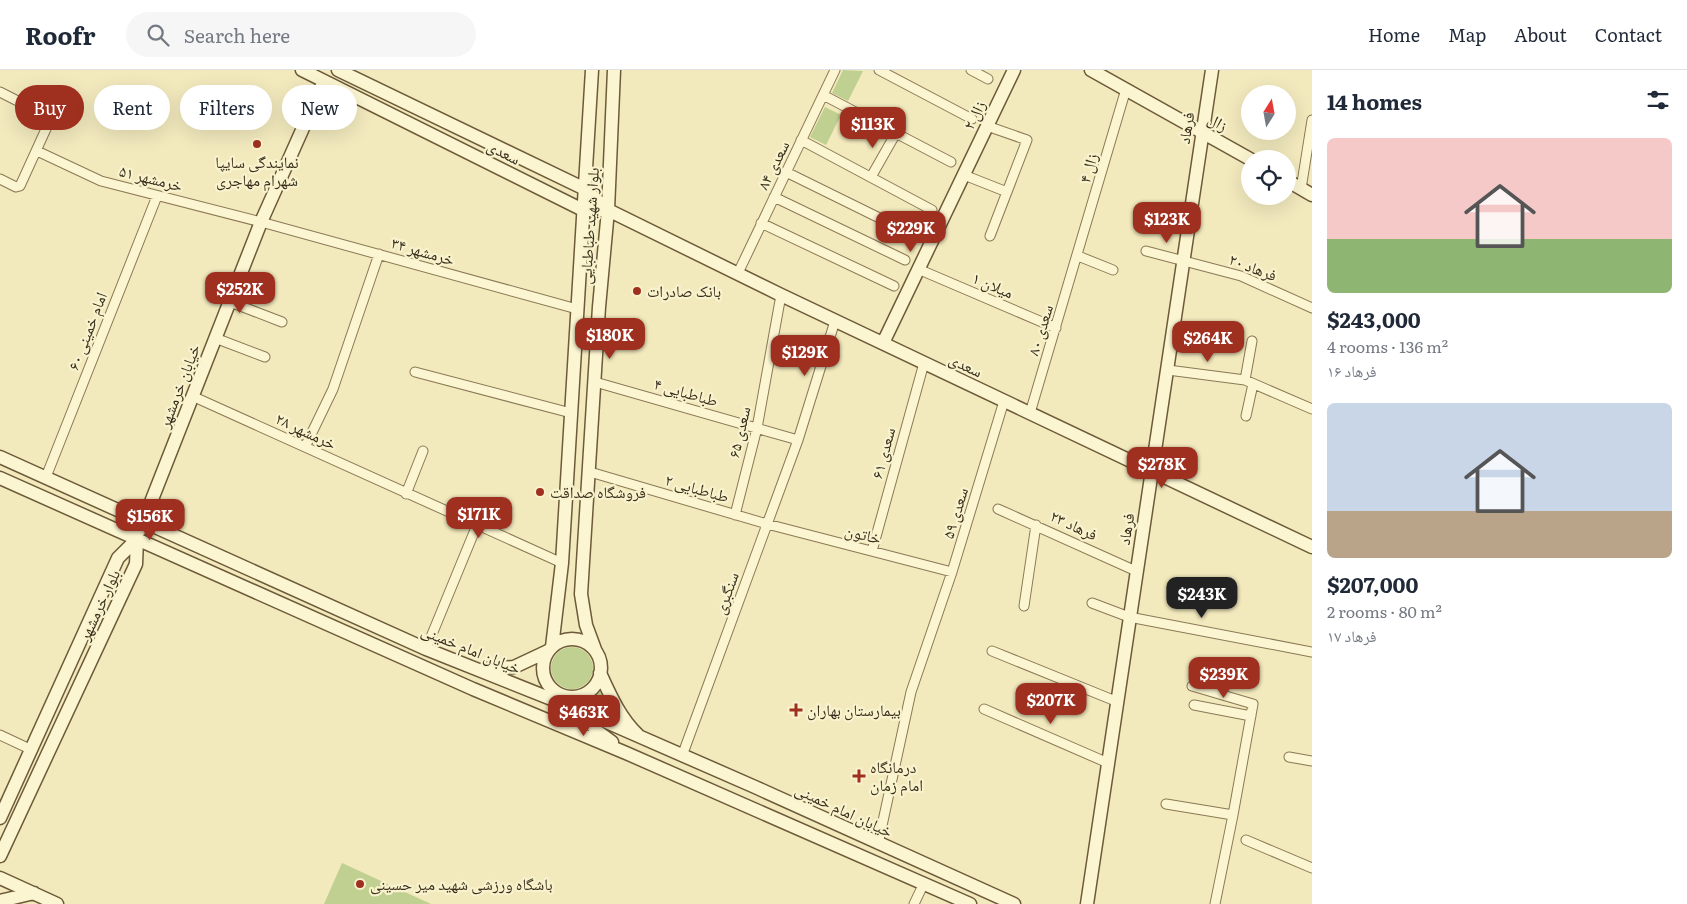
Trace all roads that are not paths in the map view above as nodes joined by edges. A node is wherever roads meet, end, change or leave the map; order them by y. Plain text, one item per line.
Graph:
1 (302, 70) edge
2 (338, 70) edge
3 (592, 70) edge
4 (614, 70) edge
5 (835, 70) edge
6 (879, 70) edge
7 (971, 70) edge
8 (1014, 70) edge
9 (1092, 70) edge
10 (1212, 70) edge
11 (988, 79) dead end
12 (324, 81) junction
13 (1126, 89) junction
14 (0, 92) edge
15 (823, 95) junction
16 (972, 119) dead end
17 (1312, 120) edge
18 (987, 126) junction
19 (1202, 131) junction
20 (896, 133) junction
21 (801, 140) junction
22 (37, 152) junction
23 (1241, 155) edge
24 (951, 162) dead end
25 (786, 172) junction
26 (964, 175) junction
27 (871, 177) junction
28 (0, 180) edge
29 (583, 188) junction
30 (1007, 192) junction
31 (1306, 192) edge
32 (157, 196) junction
33 (774, 196) junction
34 (583, 210) junction
35 (608, 210) junction
36 (932, 210) dead end
37 (261, 222) junction
38 (761, 223) junction
39 (916, 236) dead end
40 (990, 236) dead end
41 (1146, 251) dead end
42 (379, 254) junction
43 (1078, 256) junction
44 (1182, 259) junction
45 (905, 260) dead end
46 (918, 269) junction
47 (1114, 270) dead end
48 (738, 273) junction
49 (894, 286) dead end
50 (781, 295) junction
51 (230, 302) junction
52 (1312, 308) edge
53 (577, 309) junction
54 (835, 321) junction
55 (282, 322) dead end
56 (1056, 328) junction
57 (215, 338) junction
58 (1252, 341) dead end
59 (883, 343) junction
60 (264, 358) dead end
61 (924, 363) junction
62 (1168, 370) junction
63 (415, 372) dead end
64 (595, 382) junction
65 (1249, 382) junction
66 (192, 396) junction
67 (1004, 401) junction
68 (1312, 409) edge
69 (571, 413) junction
70 (1030, 413) junction
71 (1246, 416) dead end
72 (757, 428) junction
73 (798, 440) junction
74 (305, 447) junction
75 (423, 451) dead end
76 (0, 458) edge
77 (1151, 470) junction
78 (590, 472) junction
79 (46, 477) junction
80 (0, 478) edge
81 (406, 494) junction
82 (998, 509) dead end
83 (735, 515) junction
84 (143, 522) junction
85 (767, 524) junction
86 (477, 525) junction
87 (1036, 525) junction
88 (137, 539) junction
89 (1312, 547) edge
90 (872, 551) junction
91 (562, 563) junction
92 (1136, 570) junction
93 (952, 572) junction
94 (1092, 603) dead end
95 (1024, 606) dead end
96 (1129, 617) junction
97 (426, 649) junction
98 (550, 649) junction
99 (992, 651) dead end
100 (596, 652) junction
101 (1312, 652) edge
102 (476, 669) junction
103 (600, 673) junction
104 (1192, 686) dead end
105 (557, 695) junction
106 (1118, 702) junction
107 (1194, 706) dead end
108 (519, 709) junction
109 (984, 709) dead end
110 (579, 710) junction
111 (1251, 716) junction
112 (0, 735) edge
113 (644, 740) junction
114 (32, 750) junction
115 (626, 753) junction
116 (682, 756) junction
117 (1289, 756) dead end
118 (1312, 761) edge
119 (1108, 763) junction
120 (1166, 804) dead end
121 (1234, 815) junction
122 (0, 818) edge
123 (1246, 840) dead end
124 (878, 844) junction
125 (0, 856) edge
126 (1312, 868) edge
127 (0, 878) edge
128 (924, 883) junction
129 (34, 893) junction
130 (0, 901) edge
131 (50, 902) edge
132 (914, 904) edge
133 (970, 904) edge
134 (1014, 904) edge
135 (1087, 904) edge
136 (1215, 904) edge

1 - 12 main road, سعدی
2 - 29 main road, سعدی
3 - 29 main road, بلوار شهید طباطبایی
4 - 35 main road, بلوار شهید طباطبایی
5 - 15 street, سعدی ۸۴
6 - 16 street
7 - 11 street
8 - 18 main road, زال ۲
9 - 13 main road, زال
10 - 19 main road, فرهاد
12 - 34 main road, سعدی
12 - 37 main road, خیابان خرمشهر
13 - 19 main road, زال
13 - 43 street, زال ۴
14 - 22 street
15 - 20 street
15 - 21 street, سعدی ۸۴
17 - 31 street
18 - 26 main road, زال ۲
18 - 30 street
19 - 23 main road, زال
19 - 44 main road, فرهاد
20 - 24 street
20 - 27 street
21 - 25 street, سعدی ۸۴
21 - 27 street
22 - 28 street
22 - 32 street, خرمشهر ۵۱
25 - 33 street, سعدی ۸۴
25 - 39 street
26 - 30 street
26 - 46 main road, زال ۲
27 - 36 street
29 - 34 main road, بلوار شهید طباطبایی
29 - 35 main road, سعدی
30 - 40 street
32 - 37 street, خرمشهر ۵۱
32 - 79 street, امام خمینی ۶۰
33 - 38 street, سعدی ۸۴
33 - 45 street
34 - 35 main road
34 - 53 main road, بلوار شهید طباطبایی
35 - 48 main road, سعدی
35 - 64 main road, بلوار شهید طباطبایی
37 - 42 street, خرمشهر ۳۴
37 - 51 main road, خیابان خرمشهر
38 - 48 street, سعدی ۸۴
38 - 49 street
41 - 44 street, فرهاد ۲۰
42 - 53 street, خرمشهر ۳۴
42 - 74 street
43 - 47 street
43 - 56 street, سعدی ۸۰
44 - 52 street, فرهاد ۲۰
44 - 62 main road, فرهاد
46 - 56 street, میلان ۱
46 - 59 main road, زال ۲
48 - 50 main road, سعدی
50 - 54 main road, سعدی
50 - 72 street, سعدی ۶۵
51 - 55 street
51 - 57 main road, خیابان خرمشهر
53 - 69 main road, بلوار شهید طباطبایی
54 - 59 main road, سعدی
54 - 73 street, سنگبری
56 - 70 street, سعدی ۸۰
57 - 60 street
57 - 66 main road, خیابان خرمشهر
58 - 65 street
59 - 61 main road, سعدی
61 - 67 main road, سعدی
61 - 90 street, سعدی ۶۱
62 - 65 street
62 - 77 main road, فرهاد
63 - 69 street
64 - 72 street, طباطبایی ۴
64 - 78 main road, بلوار شهید طباطبایی
65 - 68 street
65 - 71 street
66 - 74 street, خرمشهر ۲۸
66 - 84 main road, خیابان خرمشهر
67 - 70 main road, سعدی
67 - 93 street, سعدی ۵۹
69 - 91 main road, بلوار شهید طباطبایی
70 - 77 main road, سعدی
72 - 73 street, طباطبایی ۴
72 - 83 street, سعدی ۶۵
73 - 85 street, سنگبری
74 - 81 street, خرمشهر ۲۸
75 - 81 street
76 - 79 main road, خیابان امام خمینی
77 - 89 main road, سعدی
77 - 92 main road, فرهاد
78 - 83 street, طباطبایی ۲
78 - 100 main road, بلوار شهید طباطبایی
79 - 84 main road, خیابان امام خمینی
80 - 88 main road, خیابان امام خمینی
81 - 86 street, خرمشهر ۲۸
82 - 87 street, فرهاد ۲۳
83 - 85 street, طباطبایی ۲
84 - 88 main road, خیابان خرمشهر
84 - 97 main road, خیابان امام خمینی
85 - 90 street, خاتون
85 - 116 street, سنگبری
86 - 91 street, خرمشهر ۲۸
86 - 97 street
87 - 92 street, فرهاد ۲۳
87 - 95 street
88 - 108 main road, خیابان امام خمینی
88 - 114 main road, بلوار خرمشهر
88 - 125 main road, بلوار خرمشهر
90 - 93 street, خاتون
91 - 98 main road, بلوار شهید طباطبایی
92 - 96 main road, فرهاد
93 - 124 street, سعدی ۵۹
94 - 96 street
96 - 101 street
96 - 106 main road, فرهاد
97 - 102 main road, خیابان امام خمینی
98 - 100 main road
98 - 102 main road
98 - 105 main road
99 - 106 street
100 - 103 main road
102 - 105 main road, خیابان امام خمینی
103 - 105 main road
103 - 113 main road
104 - 111 street
105 - 108 main road
105 - 110 main road
105 - 110 main road, خیابان امام خمینی
106 - 119 main road, فرهاد
107 - 111 street
108 - 115 main road, خیابان امام خمینی
109 - 119 street
110 - 113 main road, خیابان امام خمینی
110 - 115 main road
111 - 121 street
112 - 114 street
113 - 116 main road, خیابان امام خمینی
114 - 122 main road, بلوار خرمشهر
115 - 128 main road, خیابان امام خمینی
116 - 124 main road, خیابان امام خمینی
117 - 118 street
119 - 135 main road, فرهاد
120 - 121 street
121 - 136 street
123 - 126 street
124 - 134 main road, خیابان امام خمینی
127 - 129 main road
128 - 132 street
128 - 133 main road, خیابان امام خمینی
129 - 130 main road
129 - 131 main road

